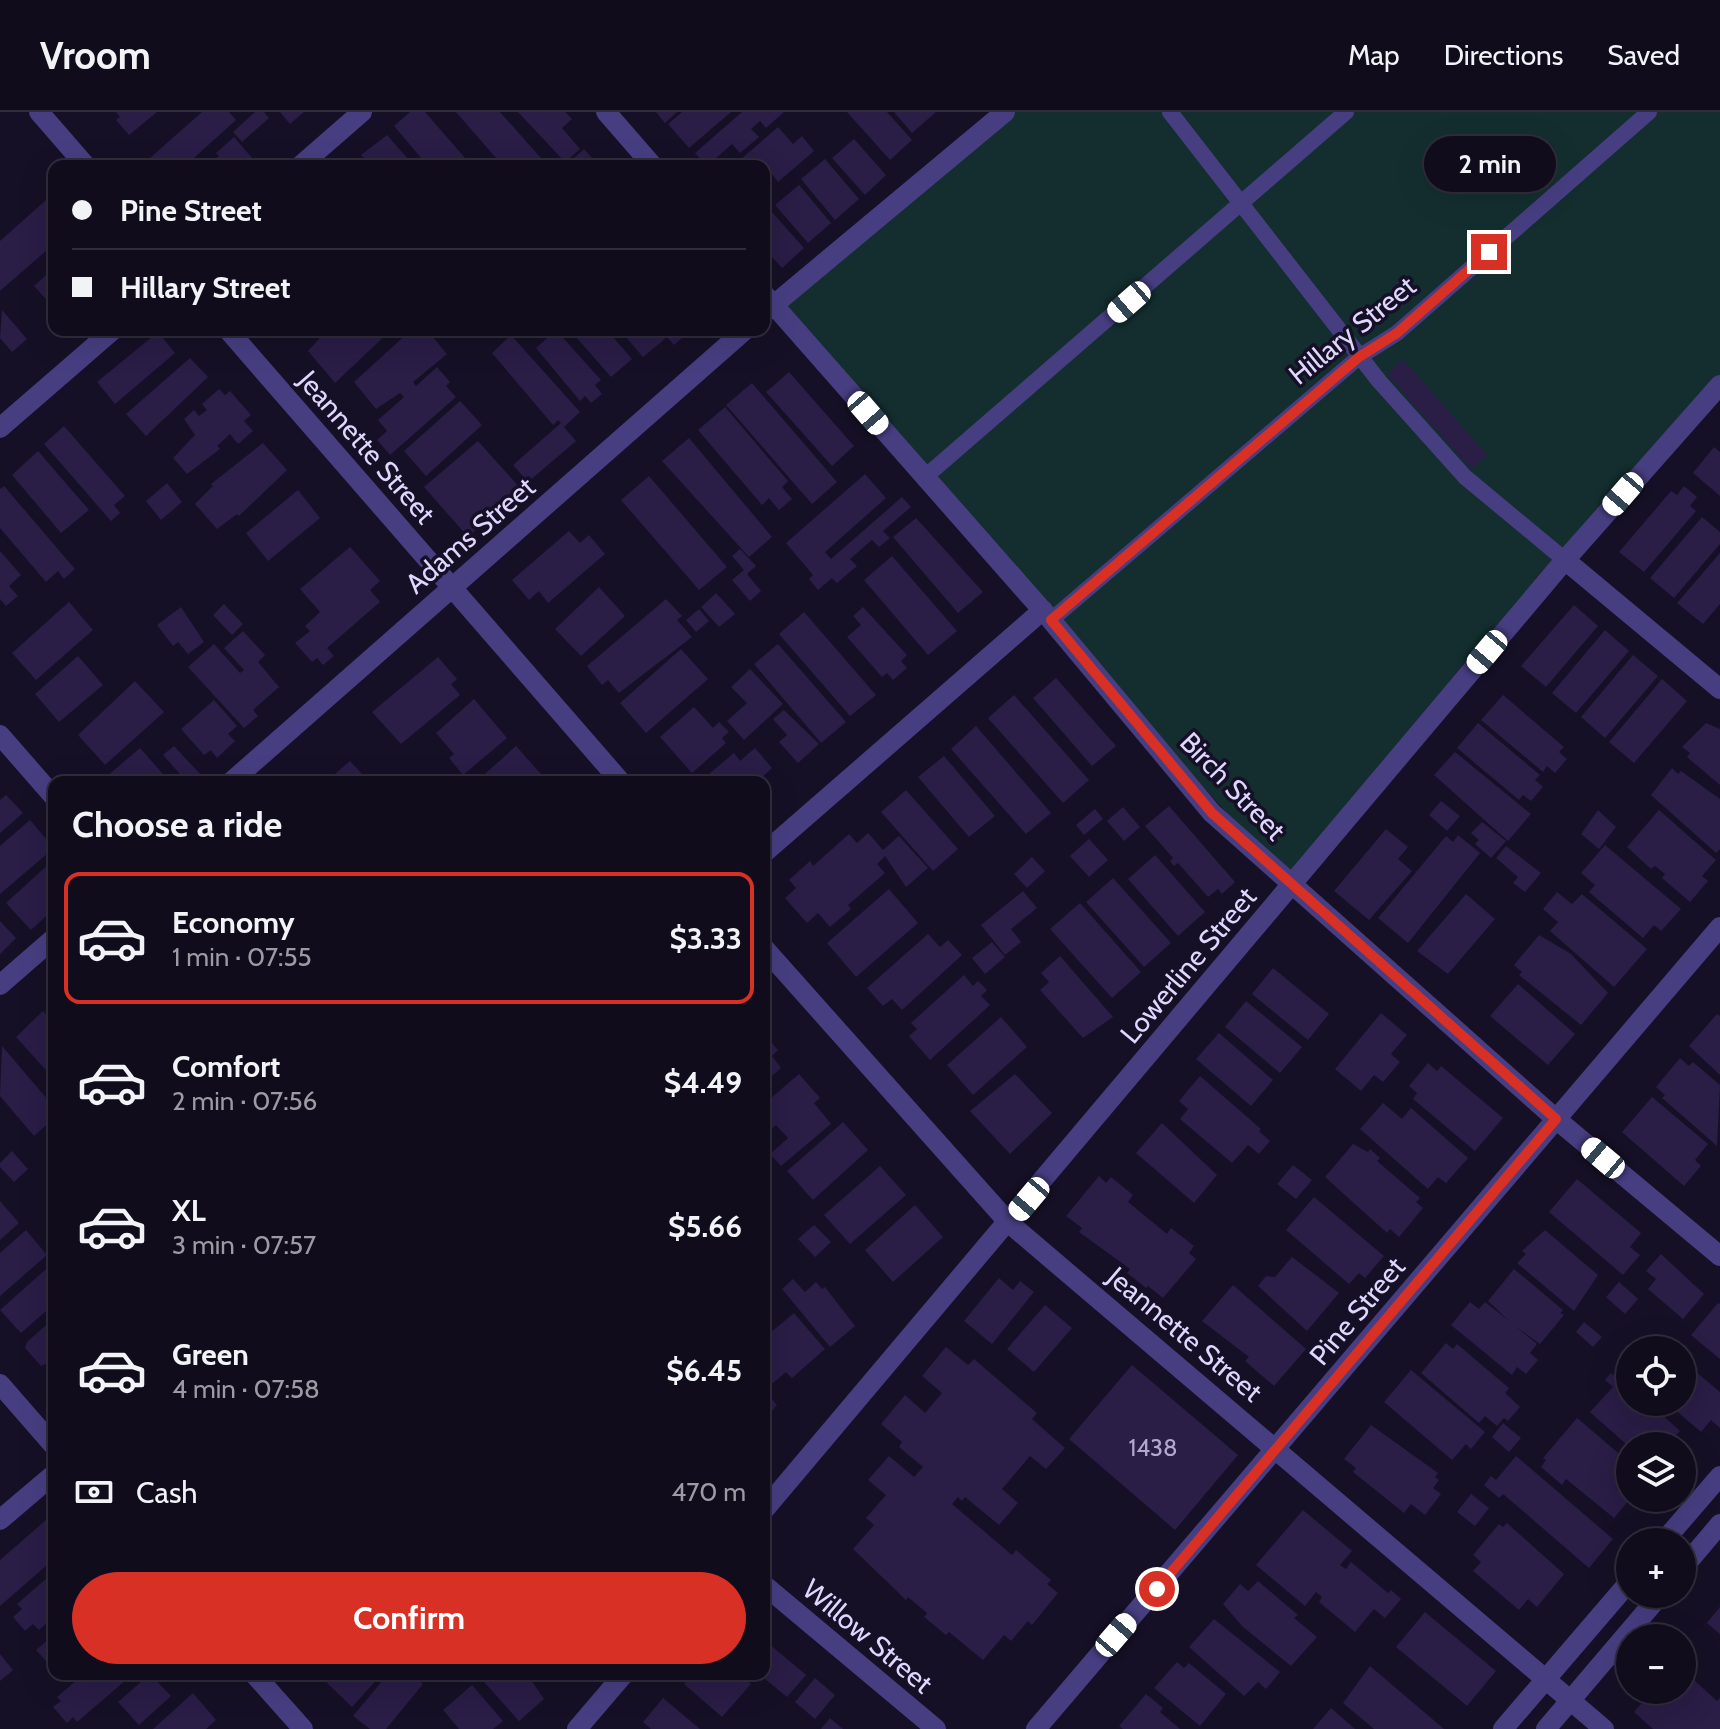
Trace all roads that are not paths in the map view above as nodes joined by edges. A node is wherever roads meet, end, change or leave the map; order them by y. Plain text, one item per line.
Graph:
1 (39, 112) edge
2 (362, 112) edge
3 (606, 112) edge
4 (1005, 112) edge
5 (1170, 112) edge
6 (1346, 112) edge
7 (1649, 112) edge
8 (81, 160) edge
9 (307, 160) edge
10 (648, 160) edge
11 (1243, 205) junction
12 (770, 302) edge
13 (770, 307) edge
14 (106, 336) edge
15 (233, 336) edge
16 (738, 336) edge
17 (1359, 357) junction
18 (1720, 385) edge
19 (0, 428) edge
20 (925, 477) junction
21 (1565, 560) junction
22 (452, 588) junction
23 (1047, 615) junction
24 (1720, 689) edge
25 (0, 735) edge
26 (238, 776) edge
27 (616, 776) edge
28 (48, 790) edge
29 (770, 848) edge
30 (1291, 885) junction
31 (1720, 927) edge
32 (48, 943) edge
33 (770, 955) edge
34 (0, 985) edge
35 (1556, 1119) junction
36 (1009, 1223) junction
37 (1720, 1256) edge
38 (0, 1384) edge
39 (48, 1439) edge
40 (1278, 1448) junction
41 (1720, 1476) edge
42 (48, 1479) edge
43 (770, 1503) edge
44 (0, 1520) edge
45 (1720, 1524) edge
46 (1675, 1528) edge
47 (1696, 1552) edge
48 (770, 1590) edge
49 (1616, 1597) edge
50 (1649, 1608) edge
51 (1545, 1679) junction
52 (259, 1680) edge
53 (619, 1680) edge
54 (1570, 1701) junction
55 (303, 1729) edge
56 (577, 1729) edge
57 (936, 1729) edge
58 (1036, 1729) edge
59 (1503, 1729) edge
60 (1546, 1729) edge
61 (1604, 1729) edge

1 - 8 street
2 - 9 street
3 - 10 street
4 - 12 street
5 - 11 lane
6 - 11 lane
7 - 17 lane, Hillary Street
11 - 17 lane
11 - 20 lane
13 - 20 street, Birch Street
14 - 19 street
15 - 22 street, Jeannette Street
16 - 22 street, Adams Street
17 - 21 lane
17 - 23 lane, Hillary Street
18 - 21 street, Lowerline Street
20 - 23 street, Birch Street
21 - 24 street
21 - 30 street, Lowerline Street
22 - 26 street, Adams Street
22 - 27 street, Jeannette Street
23 - 29 street, Hillary Street
23 - 30 street, Birch Street
25 - 28 street
30 - 35 street, Birch Street
30 - 36 street, Lowerline Street
31 - 35 street, Pine Street
32 - 34 street
33 - 36 street, Jeannette Street
35 - 37 street, Birch Street
35 - 40 street, Pine Street
36 - 40 street, Jeannette Street
36 - 43 street, Lowerline Street
38 - 39 street
40 - 51 street, Jeannette Street
40 - 58 street, Pine Street
41 - 46 street
42 - 44 street
45 - 47 street
48 - 57 street, Willow Street
49 - 51 street
50 - 54 street
51 - 54 street, Jeannette Street
51 - 59 street
52 - 55 street
53 - 56 street
54 - 60 street
54 - 61 street, Jeannette Street

